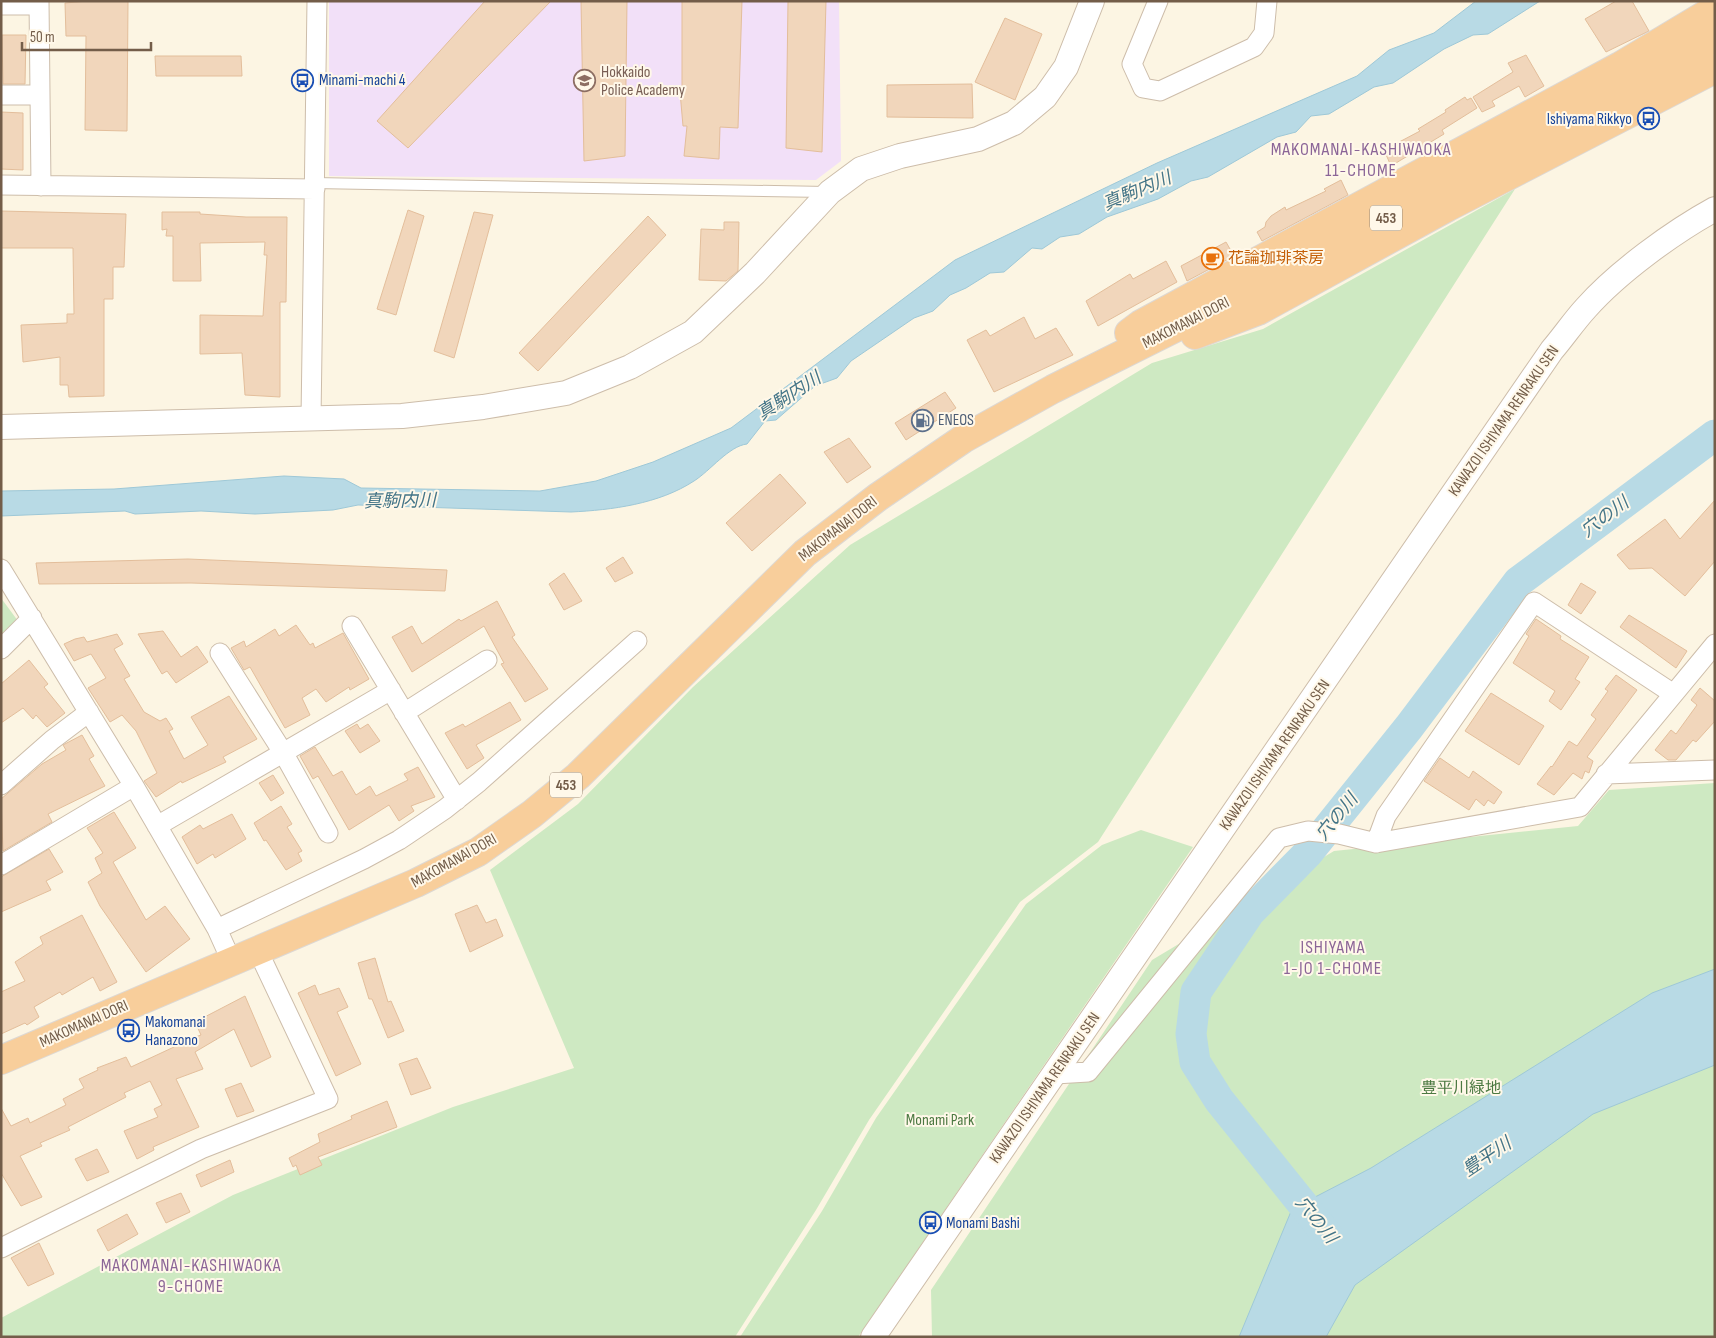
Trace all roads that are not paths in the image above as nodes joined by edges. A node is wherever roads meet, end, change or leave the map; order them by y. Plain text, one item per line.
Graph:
1 (317, 1) edge
2 (1092, 1) edge
3 (1158, 1) edge
4 (1267, 1) edge
5 (39, 3) edge
6 (1, 6) edge
7 (1715, 9) edge
8 (1715, 38) edge
9 (1715, 69) edge
10 (1, 95) edge
11 (39, 95) junction
12 (1, 185) edge
13 (41, 186) junction
14 (314, 186) junction
15 (830, 192) junction
16 (1715, 209) edge
17 (1053, 390) junction
18 (311, 419) junction
19 (1, 427) edge
20 (1, 569) edge
21 (32, 618) junction
22 (352, 626) dead end
23 (636, 640) dead end
24 (1715, 644) edge
25 (1, 649) edge
26 (220, 653) dead end
27 (487, 660) dead end
28 (390, 690) junction
29 (1672, 693) junction
30 (89, 712) junction
31 (404, 713) junction
32 (284, 754) junction
33 (1715, 770) edge
34 (1606, 774) junction
35 (1, 786) edge
36 (134, 786) junction
37 (457, 800) junction
38 (157, 826) junction
39 (328, 833) dead end
40 (1376, 843) junction
41 (1, 865) edge
42 (217, 929) junction
43 (258, 951) junction
44 (231, 960) junction
45 (1, 1060) edge
46 (1055, 1074) junction
47 (1, 1248) edge
48 (873, 1337) edge

1 - 14 street
2 - 15 street
3 - 4 street
5 - 6 street
5 - 11 street
7 - 17 highway
8 - 17 highway, MAKOMANAI DORI / 453
9 - 17 highway
10 - 11 street
11 - 13 street
12 - 13 street
13 - 14 street
14 - 15 lane
14 - 18 street
15 - 18 street
16 - 46 street, KAWAZOI ISHIYAMA RENRAKU SEN
17 - 43 highway, MAKOMANAI DORI / 453
18 - 19 street
20 - 21 street
21 - 25 street
21 - 30 street
22 - 28 street
23 - 37 street
24 - 29 street
26 - 32 street
27 - 31 street
28 - 31 street
28 - 32 street
29 - 34 street
29 - 40 street
30 - 35 street
30 - 36 street
31 - 37 street
32 - 38 street
32 - 39 street
33 - 34 street
34 - 40 street
36 - 38 street
36 - 41 street
37 - 42 street
38 - 42 street
40 - 46 street
42 - 44 street
43 - 44 highway, MAKOMANAI DORI / 453
43 - 47 street
44 - 45 highway, MAKOMANAI DORI / 453
46 - 48 street, KAWAZOI ISHIYAMA RENRAKU SEN

